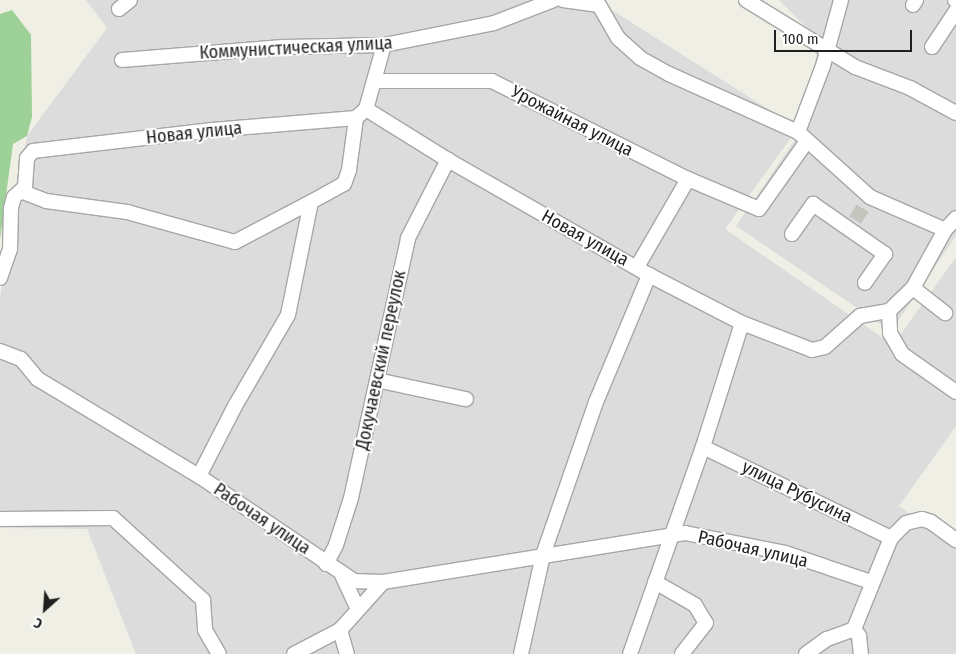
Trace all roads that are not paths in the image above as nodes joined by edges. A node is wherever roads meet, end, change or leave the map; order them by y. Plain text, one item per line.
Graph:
1 (130, 0) edge
2 (554, 0) edge
3 (563, 0) edge
4 (746, 0) edge
5 (842, 0) edge
6 (119, 9) dead end
7 (956, 11) edge
8 (384, 45) junction
9 (932, 46) dead end
10 (826, 49) junction
11 (122, 60) dead end
12 (376, 81) junction
13 (361, 113) junction
14 (956, 113) edge
15 (803, 137) junction
16 (448, 160) junction
17 (688, 179) junction
18 (23, 192) junction
19 (311, 202) junction
20 (956, 218) edge
21 (945, 230) junction
22 (792, 234) dead end
23 (637, 267) junction
24 (649, 274) junction
25 (0, 278) edge
26 (865, 283) dead end
27 (913, 288) junction
28 (889, 311) junction
29 (945, 313) dead end
30 (742, 323) junction
31 (6, 352) edge
32 (378, 380) junction
33 (956, 392) edge
34 (466, 399) dead end
35 (702, 447) junction
36 (199, 476) junction
37 (0, 519) edge
38 (671, 537) junction
39 (891, 538) junction
40 (956, 540) edge
41 (543, 555) junction
42 (326, 564) junction
43 (341, 573) junction
44 (383, 582) junction
45 (655, 582) junction
46 (871, 582) junction
47 (358, 610) junction
48 (854, 629) junction
49 (340, 630) junction
50 (219, 654) edge
51 (294, 654) edge
52 (347, 654) edge
53 (521, 654) edge
54 (630, 654) edge
55 (682, 654) edge
56 (806, 654) edge
57 (862, 654) edge

1 - 6 street
2 - 8 street, Коммунистическая улица
3 - 15 street
4 - 10 street
5 - 10 street
7 - 9 street
8 - 11 street, Коммунистическая улица
8 - 12 street
10 - 14 street
10 - 15 street
12 - 13 street
12 - 17 street, Урожайная улица
13 - 16 street, Новая улица
13 - 18 street, Новая улица
13 - 19 street
15 - 17 street, Урожайная улица
15 - 21 street
16 - 23 street, Новая улица
16 - 32 street, Докучаевский переулок
17 - 23 street
18 - 19 street
18 - 25 street
19 - 36 street
20 - 21 street
21 - 27 street
22 - 26 street
23 - 24 street, Новая улица
24 - 30 street, Новая улица
24 - 41 street
27 - 28 street
27 - 29 street
28 - 30 street, Новая улица
28 - 33 street
30 - 35 street
31 - 36 street, Рабочая улица
32 - 34 street
32 - 42 street, Докучаевский переулок
35 - 38 street
35 - 39 street, улица Рубусина
36 - 42 street, Рабочая улица
37 - 50 street
38 - 41 street, Рабочая улица
38 - 45 street
38 - 46 street, Рабочая улица
39 - 40 street
39 - 46 street
41 - 44 street, Рабочая улица
41 - 53 street
42 - 43 street, Рабочая улица
43 - 44 street, Рабочая улица
43 - 47 street
44 - 47 street
45 - 54 street
45 - 55 street
46 - 48 street
47 - 49 street
48 - 56 street
48 - 57 street
49 - 51 street
49 - 52 street

